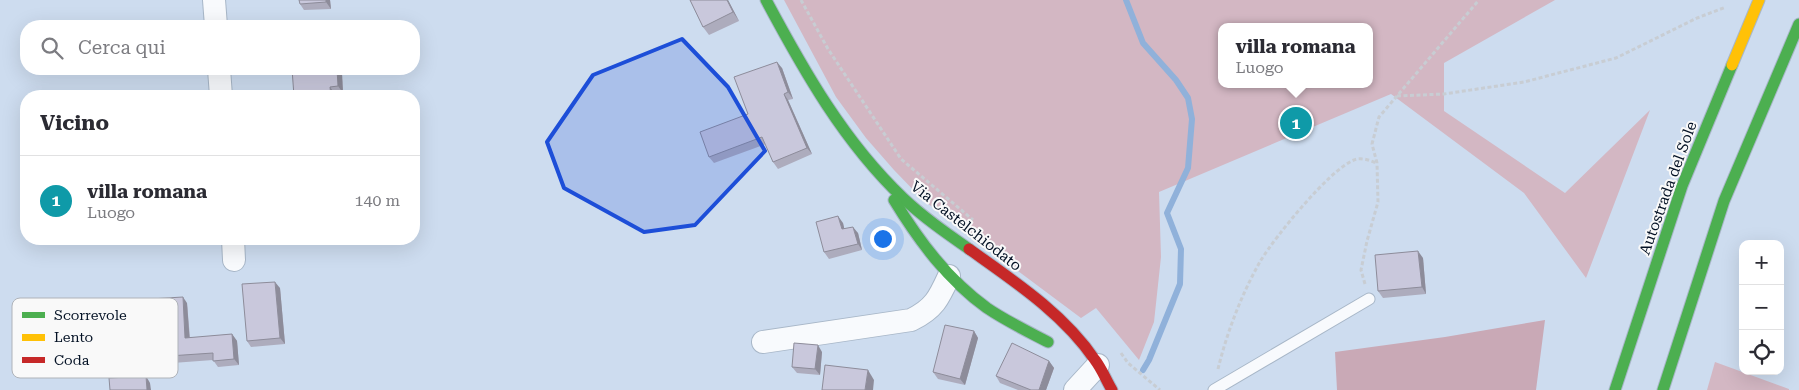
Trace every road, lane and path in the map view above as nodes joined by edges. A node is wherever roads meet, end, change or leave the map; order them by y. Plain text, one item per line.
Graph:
1 (214, 0) edge
2 (766, 0) edge
3 (801, 0) edge
4 (1479, 0) edge
5 (1760, 0) edge
6 (1726, 7) dead end
7 (216, 20) edge
8 (1799, 24) edge
9 (219, 75) edge
10 (221, 90) edge
11 (1397, 96) junction
12 (1376, 163) junction
13 (876, 170) junction
14 (966, 214) dead end
15 (948, 276) junction
16 (1369, 299) joint
17 (763, 342) dead end
18 (1048, 342) dead end
19 (1098, 365) junction
20 (1217, 373) dead end
21 (1075, 390) edge
22 (1112, 390) edge
23 (1214, 390) edge
24 (1615, 390) edge
25 (1663, 390) edge

1 - 7 street
2 - 13 main road, Via Castelchiodato
3 - 14 path
4 - 11 path
5 - 24 main road, Autostrada del Sole
6 - 11 path
8 - 25 main road
9 - 10 street
11 - 12 path
12 - 16 path
12 - 20 path
13 - 15 main road
13 - 19 main road, Via Castelchiodato
15 - 17 street
15 - 18 main road
16 - 23 lane
19 - 21 street
19 - 22 main road, Via Castelchiodato

